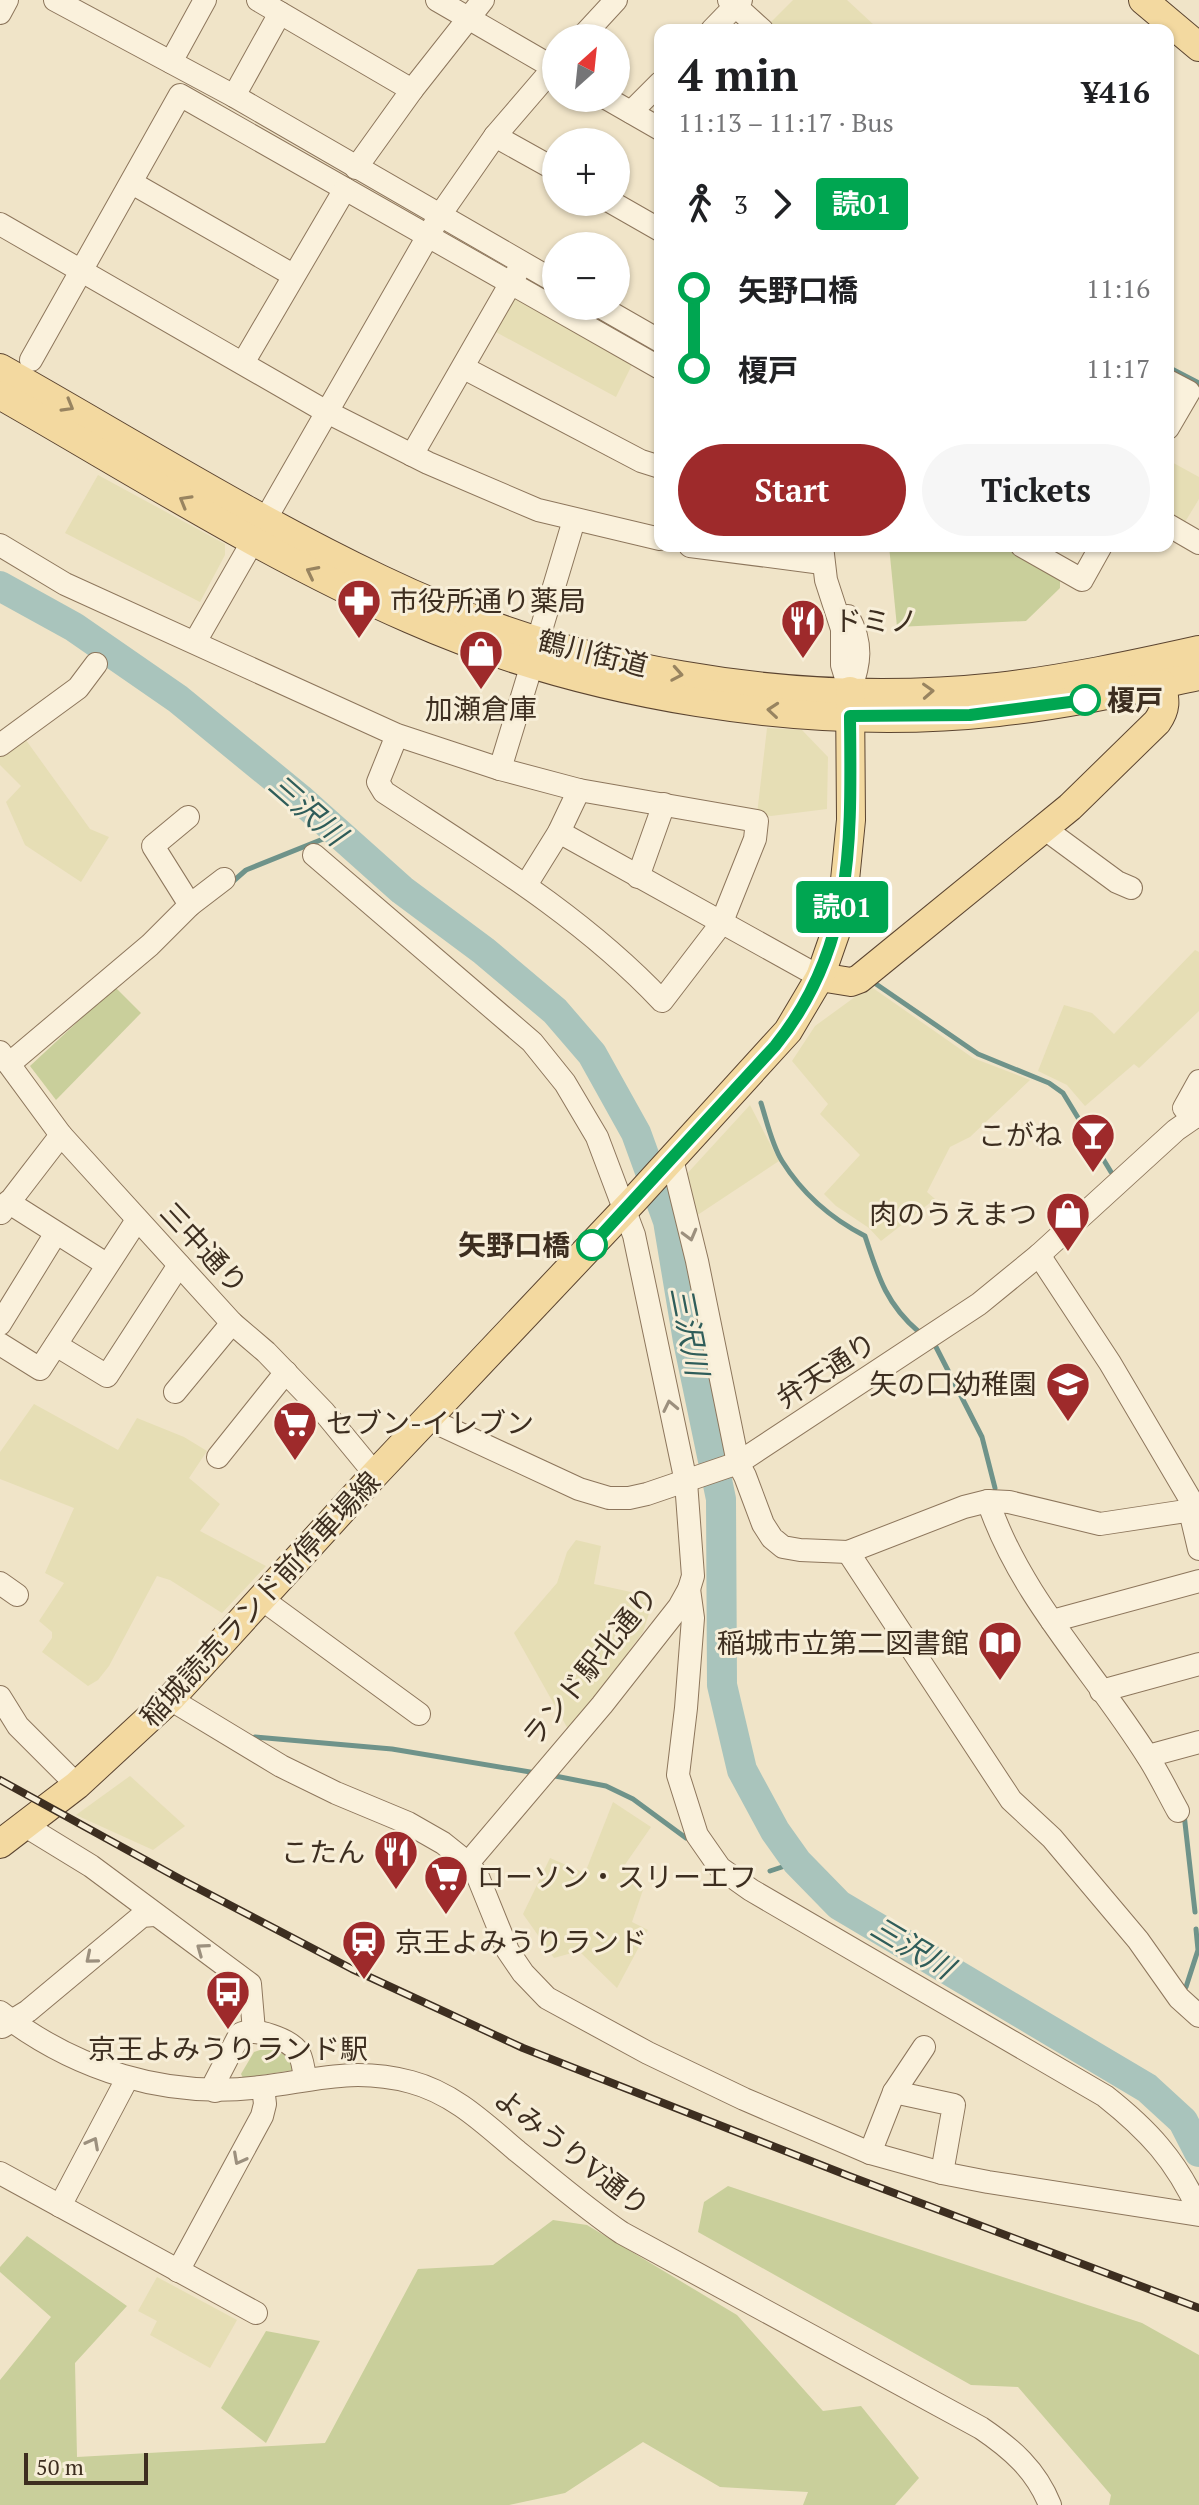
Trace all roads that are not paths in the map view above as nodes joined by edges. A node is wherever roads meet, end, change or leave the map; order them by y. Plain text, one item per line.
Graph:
1 (7, 0) edge
2 (55, 0) edge
3 (205, 0) edge
4 (258, 0) edge
5 (437, 0) edge
6 (483, 0) edge
7 (616, 0) edge
8 (1143, 0) edge
9 (735, 2) edge
10 (0, 13) edge
11 (280, 13) junction
12 (467, 18) junction
13 (594, 24) edge
14 (717, 24) edge
15 (756, 24) edge
16 (1166, 24) edge
17 (542, 60) edge
18 (171, 62) junction
19 (542, 82) edge
20 (654, 89) edge
21 (412, 90) junction
22 (224, 91) junction
23 (203, 107) junction
24 (631, 112) joint
25 (654, 125) edge
26 (495, 136) junction
27 (542, 162) edge
28 (356, 168) junction
29 (382, 182) junction
30 (132, 183) junction
31 (345, 189) junction
32 (370, 202) junction
33 (630, 213) edge
34 (440, 215) junction
35 (0, 224) edge
36 (654, 227) edge
37 (427, 236) junction
38 (523, 263) junction
39 (81, 271) junction
40 (542, 274) edge
41 (293, 275) junction
42 (511, 284) junction
43 (623, 320) edge
44 (654, 338) edge
45 (31, 360) dead end
46 (243, 363) junction
47 (654, 365) edge
48 (0, 368) edge
49 (464, 368) junction
50 (1174, 384) edge
51 (0, 395) edge
52 (325, 411) junction
53 (1174, 418) edge
54 (412, 455) junction
55 (654, 465) edge
56 (574, 520) junction
57 (1174, 528) edge
58 (259, 530) junction
59 (654, 538) edge
60 (1199, 543) edge
61 (0, 545) edge
62 (788, 552) edge
63 (1033, 552) edge
64 (1098, 552) edge
65 (822, 554) edge
66 (195, 642) junction
67 (1199, 650) edge
68 (535, 652) junction
69 (96, 664) dead end
70 (1199, 676) edge
71 (1162, 684) junction
72 (850, 704) junction
73 (397, 735) junction
74 (0, 745) edge
75 (500, 769) junction
76 (579, 790) junction
77 (664, 804) junction
78 (188, 817) dead end
79 (1045, 829) junction
80 (559, 832) junction
81 (314, 855) dead end
82 (638, 877) junction
83 (224, 879) dead end
84 (526, 885) junction
85 (1131, 888) dead end
86 (190, 905) junction
87 (721, 924) junction
88 (820, 977) junction
89 (8, 1064) edge
90 (1199, 1081) edge
91 (1196, 1116) edge
92 (61, 1135) junction
93 (670, 1161) junction
94 (630, 1204) junction
95 (4, 1208) edge
96 (137, 1220) junction
97 (56, 1233) junction
98 (1039, 1255) junction
99 (106, 1264) junction
100 (179, 1265) junction
101 (232, 1323) junction
102 (0, 1324) edge
103 (0, 1344) edge
104 (56, 1345) junction
105 (286, 1372) junction
106 (175, 1392) dead end
107 (428, 1419) junction
108 (218, 1457) dead end
109 (738, 1463) junction
110 (375, 1474) junction
111 (686, 1482) junction
112 (988, 1501) junction
113 (1195, 1510) edge
114 (1199, 1549) edge
115 (848, 1552) junction
116 (1199, 1581) edge
117 (689, 1589) junction
118 (263, 1600) junction
119 (1052, 1621) junction
120 (1199, 1664) edge
121 (1101, 1691) junction
122 (0, 1697) edge
123 (170, 1699) junction
124 (419, 1714) dead end
125 (1199, 1742) edge
126 (1148, 1756) junction
127 (77, 1785) junction
128 (1178, 1811) dead end
129 (24, 1825) junction
130 (0, 1844) edge
131 (468, 1863) junction
132 (154, 1915) junction
133 (1199, 2016) edge
134 (4, 2020) edge
135 (254, 2031) junction
136 (924, 2047) dead end
137 (127, 2079) junction
138 (305, 2079) junction
139 (263, 2087) junction
140 (215, 2091) junction
141 (894, 2092) junction
142 (870, 2153) junction
143 (0, 2173) edge
144 (942, 2173) junction
145 (60, 2206) junction
146 (1199, 2213) edge
147 (178, 2271) junction
148 (256, 2313) dead end
149 (1050, 2505) edge

1 - 10 street
2 - 18 street
3 - 18 street
4 - 11 street
5 - 12 street
6 - 12 street
7 - 13 street
8 - 16 main road
9 - 14 street
9 - 15 street
11 - 21 street
11 - 22 street
12 - 17 street
12 - 21 street
18 - 22 street
19 - 26 street
20 - 24 street
21 - 28 street
22 - 23 street
22 - 28 street
23 - 30 street
23 - 31 street
24 - 25 street
26 - 27 street
26 - 34 street
28 - 29 street
29 - 32 street
29 - 34 street
30 - 39 street
30 - 41 street
31 - 32 street
31 - 41 street
32 - 37 street
33 - 36 street
34 - 37 street
34 - 38 street
35 - 39 street
37 - 42 street
37 - 52 street
38 - 40 street
38 - 42 street
39 - 45 street
39 - 46 street
41 - 46 street
42 - 47 street
42 - 49 street
43 - 44 street
46 - 52 street
48 -> 58 main road, 鶴川街道
49 - 54 street
49 - 55 street
50 - 53 street
58 -> 51 main road, 鶴川街道
52 - 54 street
52 - 58 street
54 - 56 street
56 - 59 street
56 - 68 street
57 - 60 street
58 - 66 street
58 - 68 main road, 鶴川街道
61 - 66 street
62 - 65 street
63 - 64 street
65 - 72 street
66 - 73 street
72 -> 67 main road, 鶴川街道
68 - 72 main road, 鶴川街道
68 - 75 street
69 - 74 street
70 - 71 main road, 鶴川街道
71 - 72 main road, 鶴川街道
71 - 79 main road
72 - 88 main road, 稲城読売ランド前停車場線
73 - 75 street
73 - 84 street
75 - 76 street
76 - 77 street
76 - 80 street
77 - 82 street
77 - 87 street
78 - 86 street
79 - 85 street
79 - 88 main road
80 - 82 street
80 - 84 street
81 - 94 street, ランド駅北通り
82 - 87 street
83 - 86 street
84 - 87 street
86 - 89 street
87 - 88 street
88 - 93 main road, 稲城読売ランド前停車場線
89 - 92 street, 三中通り
90 - 91 street
91 - 98 street, 弁天通り
92 - 95 street
92 - 96 street, 三中通り
93 - 94 main road, 稲城読売ランド前停車場線
93 -> 109 street
94 - 107 main road, 稲城読売ランド前停車場線
111 -> 94 street, ランド駅北通り
95 - 97 street
96 - 99 street
96 - 100 street, 三中通り
97 - 99 street
97 - 102 street
98 - 109 street, 弁天通り
98 - 113 street
99 - 104 street
100 - 101 street, 三中通り
100 - 104 street
101 - 105 street, 三中通り
101 - 106 street
103 - 104 street
105 - 108 street
105 - 110 street, 三中通り
107 - 110 main road, 稲城読売ランド前停車場線
107 - 111 street, 弁天通り
109 - 111 street, 弁天通り
109 - 115 street
110 - 118 main road, 稲城読売ランド前停車場線
111 - 117 street, ランド駅北通り
112 - 113 street
112 - 115 street
112 - 119 street
113 - 114 street
115 - 133 street
116 - 119 street
117 - 131 street, ランド駅北通り
117 - 146 street
118 - 123 main road, 稲城読売ランド前停車場線
118 - 124 street
119 - 121 street
120 - 121 street
121 - 126 street
122 - 127 street
123 - 127 main road, 稲城読売ランド前停車場線
123 - 131 street
125 - 126 street
126 - 128 street
127 - 129 main road, 稲城読売ランド前停車場線
129 - 130 main road, 稲城読売ランド前停車場線
129 - 132 street
131 - 142 street
132 -> 134 street
135 -> 132 street
134 - 137 street, よみうりV通り
135 - 138 street
135 - 140 street
136 - 141 street
137 - 140 street, よみうりV通り
145 -> 137 street
138 - 139 street, よみうりV通り
138 - 149 street, よみうりV通り
139 - 140 street, よみうりV通り
139 -> 147 street
141 - 142 street
141 - 144 street
142 - 144 street
143 - 145 street
144 - 146 street
145 - 147 street
147 - 148 street

